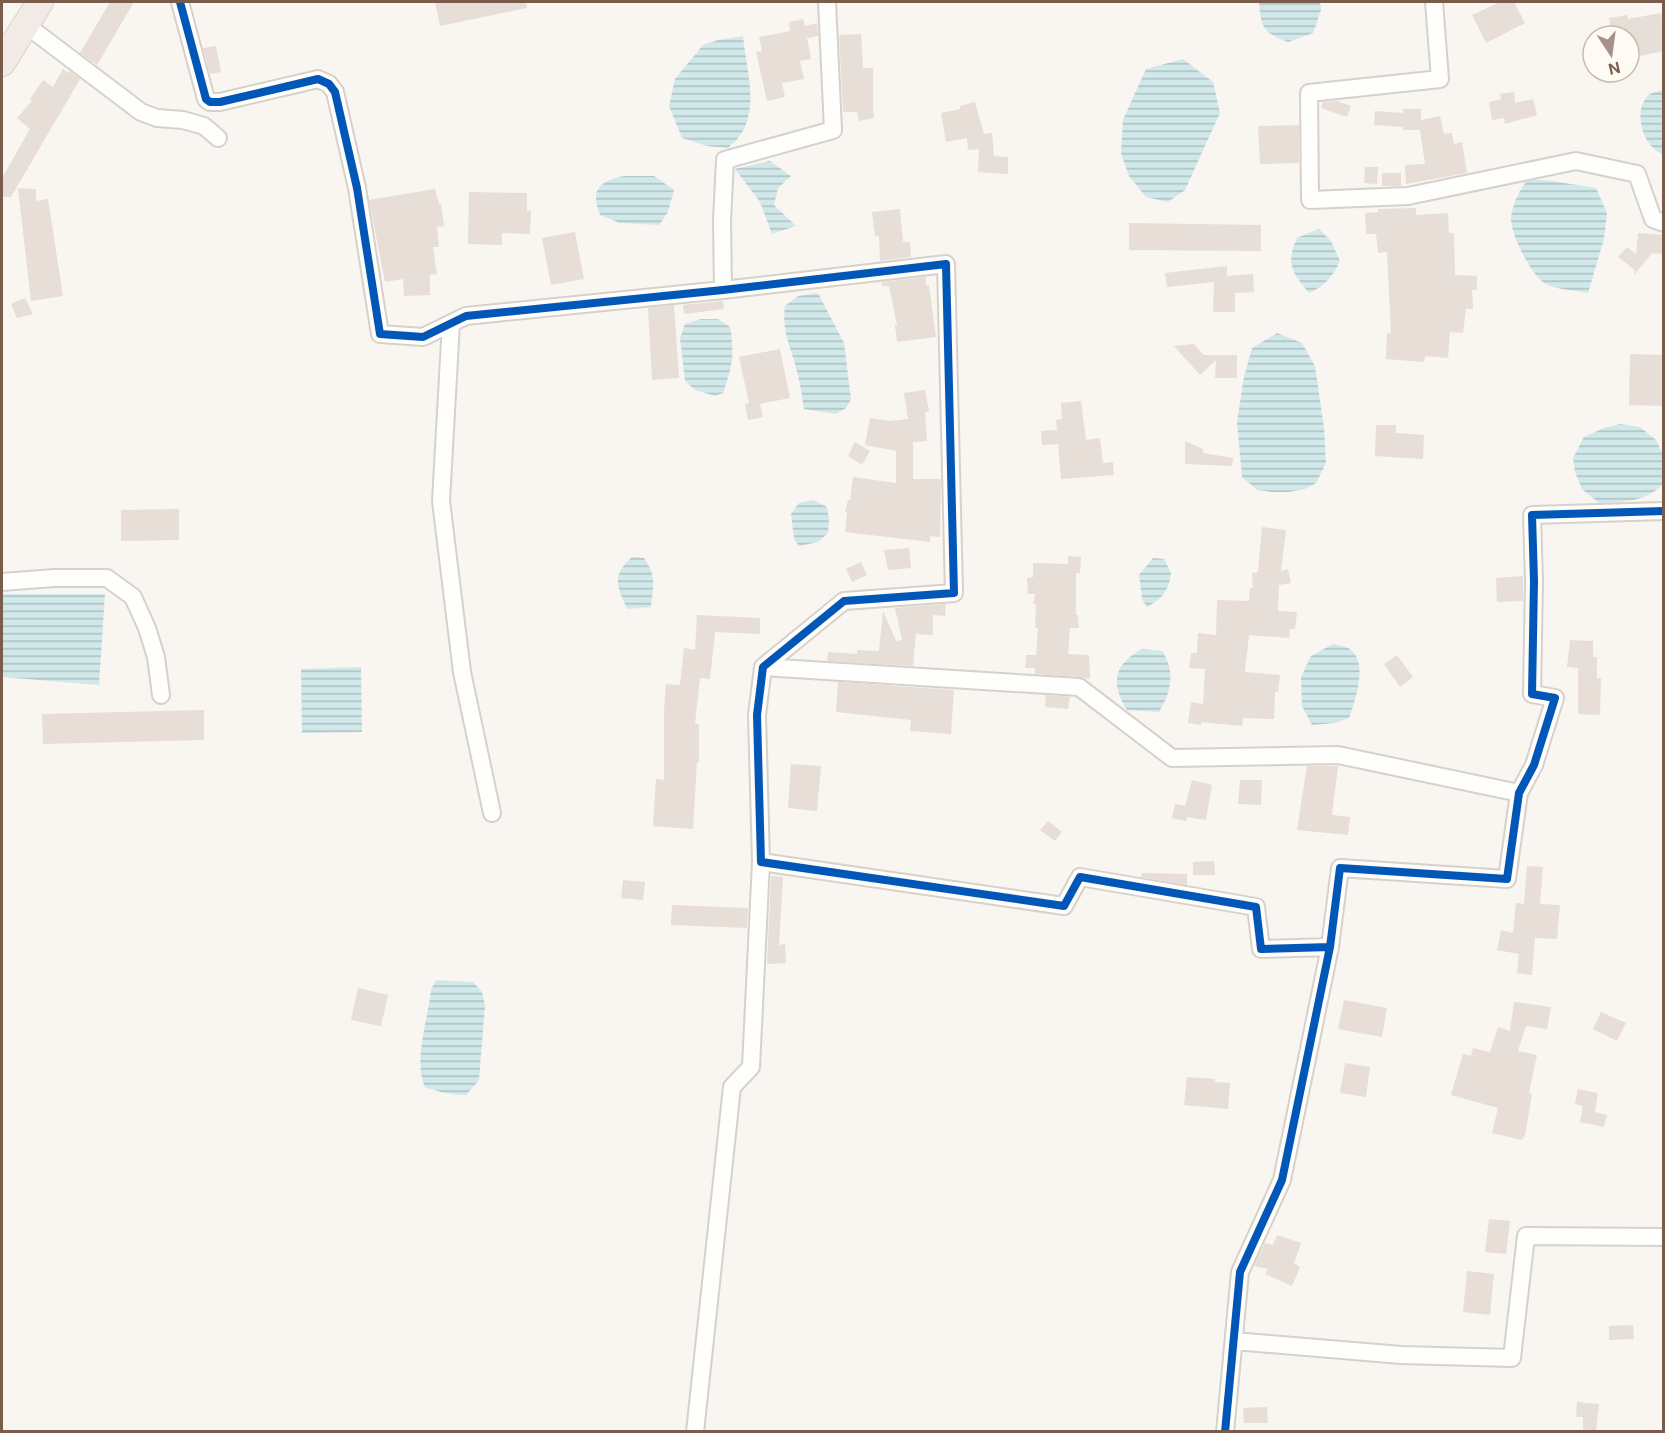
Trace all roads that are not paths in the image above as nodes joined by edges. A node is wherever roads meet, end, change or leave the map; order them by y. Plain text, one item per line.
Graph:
1 (40, 2) edge
2 (180, 2) edge
3 (827, 2) edge
4 (1434, 2) edge
5 (26, 25) junction
6 (2, 63) edge
7 (218, 138) dead end
8 (1664, 223) edge
9 (723, 290) junction
10 (451, 323) junction
11 (1664, 512) edge
12 (2, 582) edge
13 (763, 667) junction
14 (161, 695) dead end
15 (1519, 793) junction
16 (492, 813) dead end
17 (761, 862) junction
18 (1330, 947) junction
19 (1664, 1237) edge
20 (1234, 1341) junction
21 (695, 1431) edge
22 (1226, 1431) edge

1 - 5 highway
2 - 10 street
3 - 9 street
4 - 8 street
5 - 6 highway
5 - 7 street
9 - 10 street
9 - 13 street
10 - 16 street
11 - 15 street
12 - 14 street
13 - 15 street
13 - 17 street
15 - 18 street
17 - 18 street
17 - 21 street
18 - 20 street
19 - 20 street
20 - 22 street

